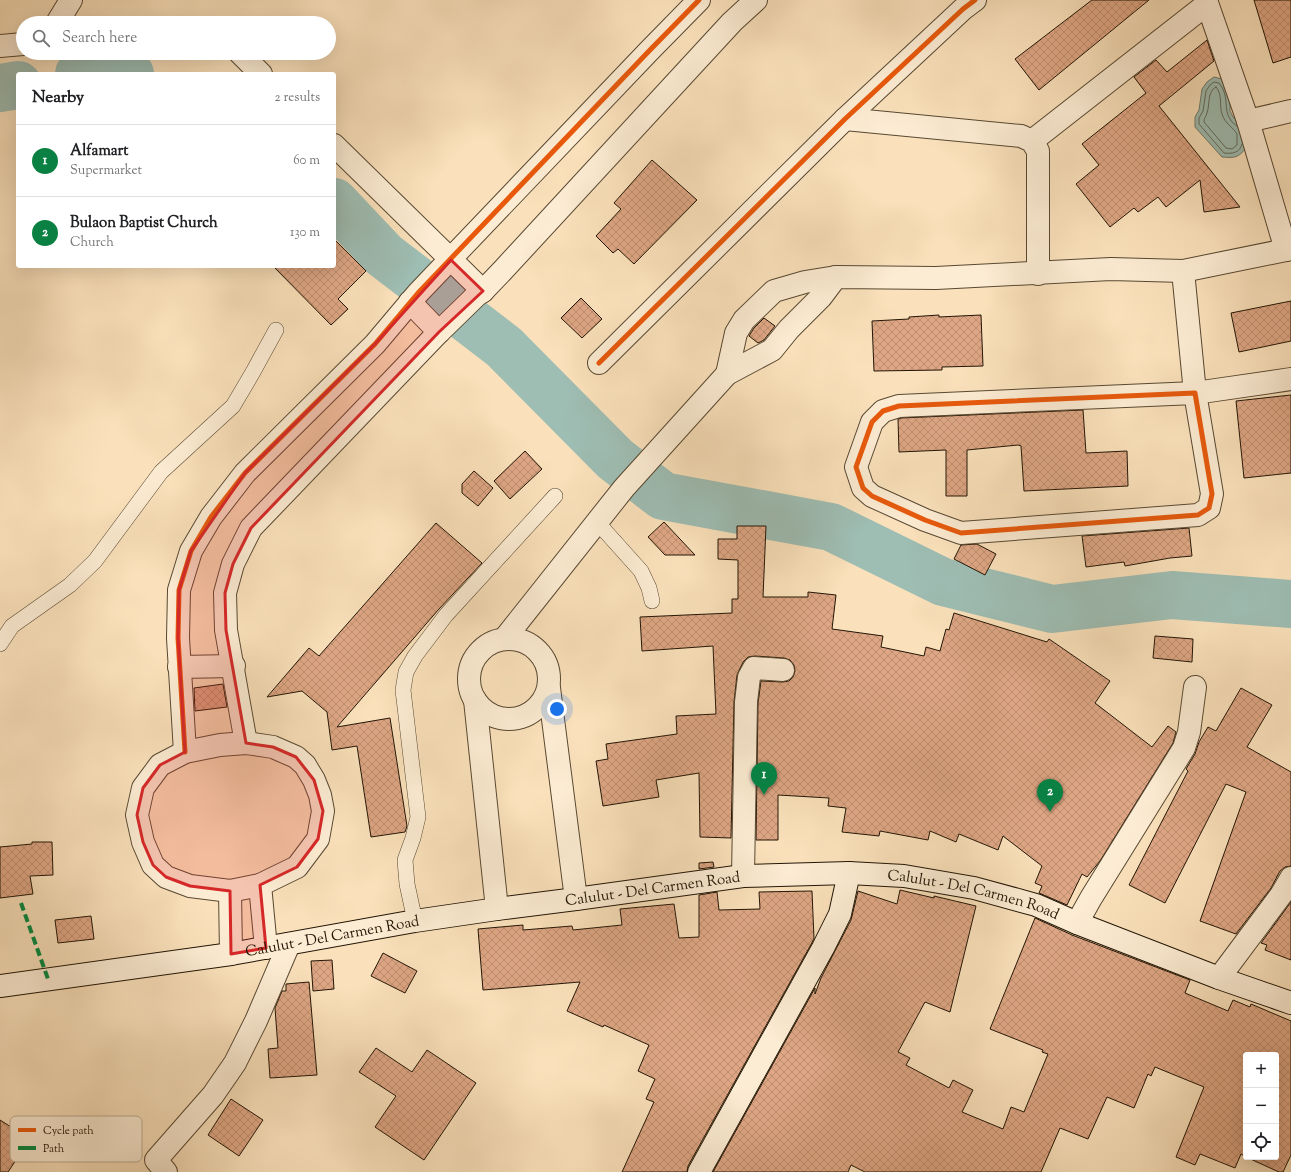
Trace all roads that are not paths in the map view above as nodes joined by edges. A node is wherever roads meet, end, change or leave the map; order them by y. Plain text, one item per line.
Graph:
1 (71, 0) edge
2 (699, 0) edge
3 (756, 0) edge
4 (975, 0) edge
5 (1207, 2) edge
6 (61, 16) edge
7 (16, 45) edge
8 (0, 46) edge
9 (247, 60) edge
10 (259, 72) edge
11 (1291, 111) edge
12 (845, 119) junction
13 (1248, 121) junction
14 (1032, 141) junction
15 (336, 147) edge
16 (1289, 249) edge
17 (447, 263) junction
18 (1183, 270) junction
19 (1038, 274) junction
20 (836, 277) junction
21 (480, 293) junction
22 (414, 297) junction
23 (444, 327) junction
24 (276, 330) dead end
25 (599, 363) dead end
26 (727, 374) junction
27 (1291, 379) edge
28 (1195, 393) junction
29 (554, 496) dead end
30 (597, 522) junction
31 (652, 601) dead end
32 (505, 638) junction
33 (0, 644) edge
34 (234, 666) junction
35 (179, 667) junction
36 (783, 670) dead end
37 (1195, 687) dead end
38 (549, 688) junction
39 (474, 700) junction
40 (246, 743) junction
41 (185, 752) junction
42 (849, 873) junction
43 (743, 876) junction
44 (1291, 878) edge
45 (260, 885) junction
46 (230, 891) junction
47 (576, 899) junction
48 (497, 909) junction
49 (415, 921) junction
50 (1077, 923) junction
51 (289, 944) junction
52 (266, 948) junction
53 (232, 954) junction
54 (1219, 978) junction
55 (0, 986) edge
56 (1291, 1003) edge
57 (166, 1172) edge
58 (698, 1172) edge

1 - 6 street
2 - 17 street
3 - 21 street
4 - 12 street
5 - 13 street
5 - 14 street
7 - 8 street
9 - 10 street
11 - 13 street
12 - 14 street
12 - 25 street
13 - 16 street
14 - 19 street
15 - 17 street
16 - 18 street
17 - 21 street
17 - 22 street
18 - 19 street
18 - 28 street
19 - 20 street
20 - 26 street
20 - 26 street
21 - 23 street
22 - 23 street
22 - 35 street
23 - 34 street
24 - 33 lane
26 - 30 street
27 - 28 street
28 - 28 street
29 - 49 lane
30 - 31 lane
30 - 32 street
32 - 38 street
32 - 39 street
34 - 35 street
34 - 40 street
35 - 41 street
36 - 43 street
37 - 50 street
38 - 39 street
38 - 47 street
39 - 48 street
40 - 41 street
40 - 45 street
41 - 46 street
42 - 43 street, Calulut - Del Carmen Road
42 - 50 street, Calulut - Del Carmen Road
42 - 58 street
43 - 47 street, Calulut - Del Carmen Road
44 - 54 street
45 - 46 street
45 - 52 street
46 - 53 street
47 - 48 street, Calulut - Del Carmen Road
48 - 49 street, Calulut - Del Carmen Road
49 - 51 street, Calulut - Del Carmen Road
50 - 54 street, Calulut - Del Carmen Road
51 - 52 street, Calulut - Del Carmen Road
51 - 57 street
52 - 53 street, Calulut - Del Carmen Road
53 - 55 street, Calulut - Del Carmen Road
54 - 56 street, Calulut - Del Carmen Road

